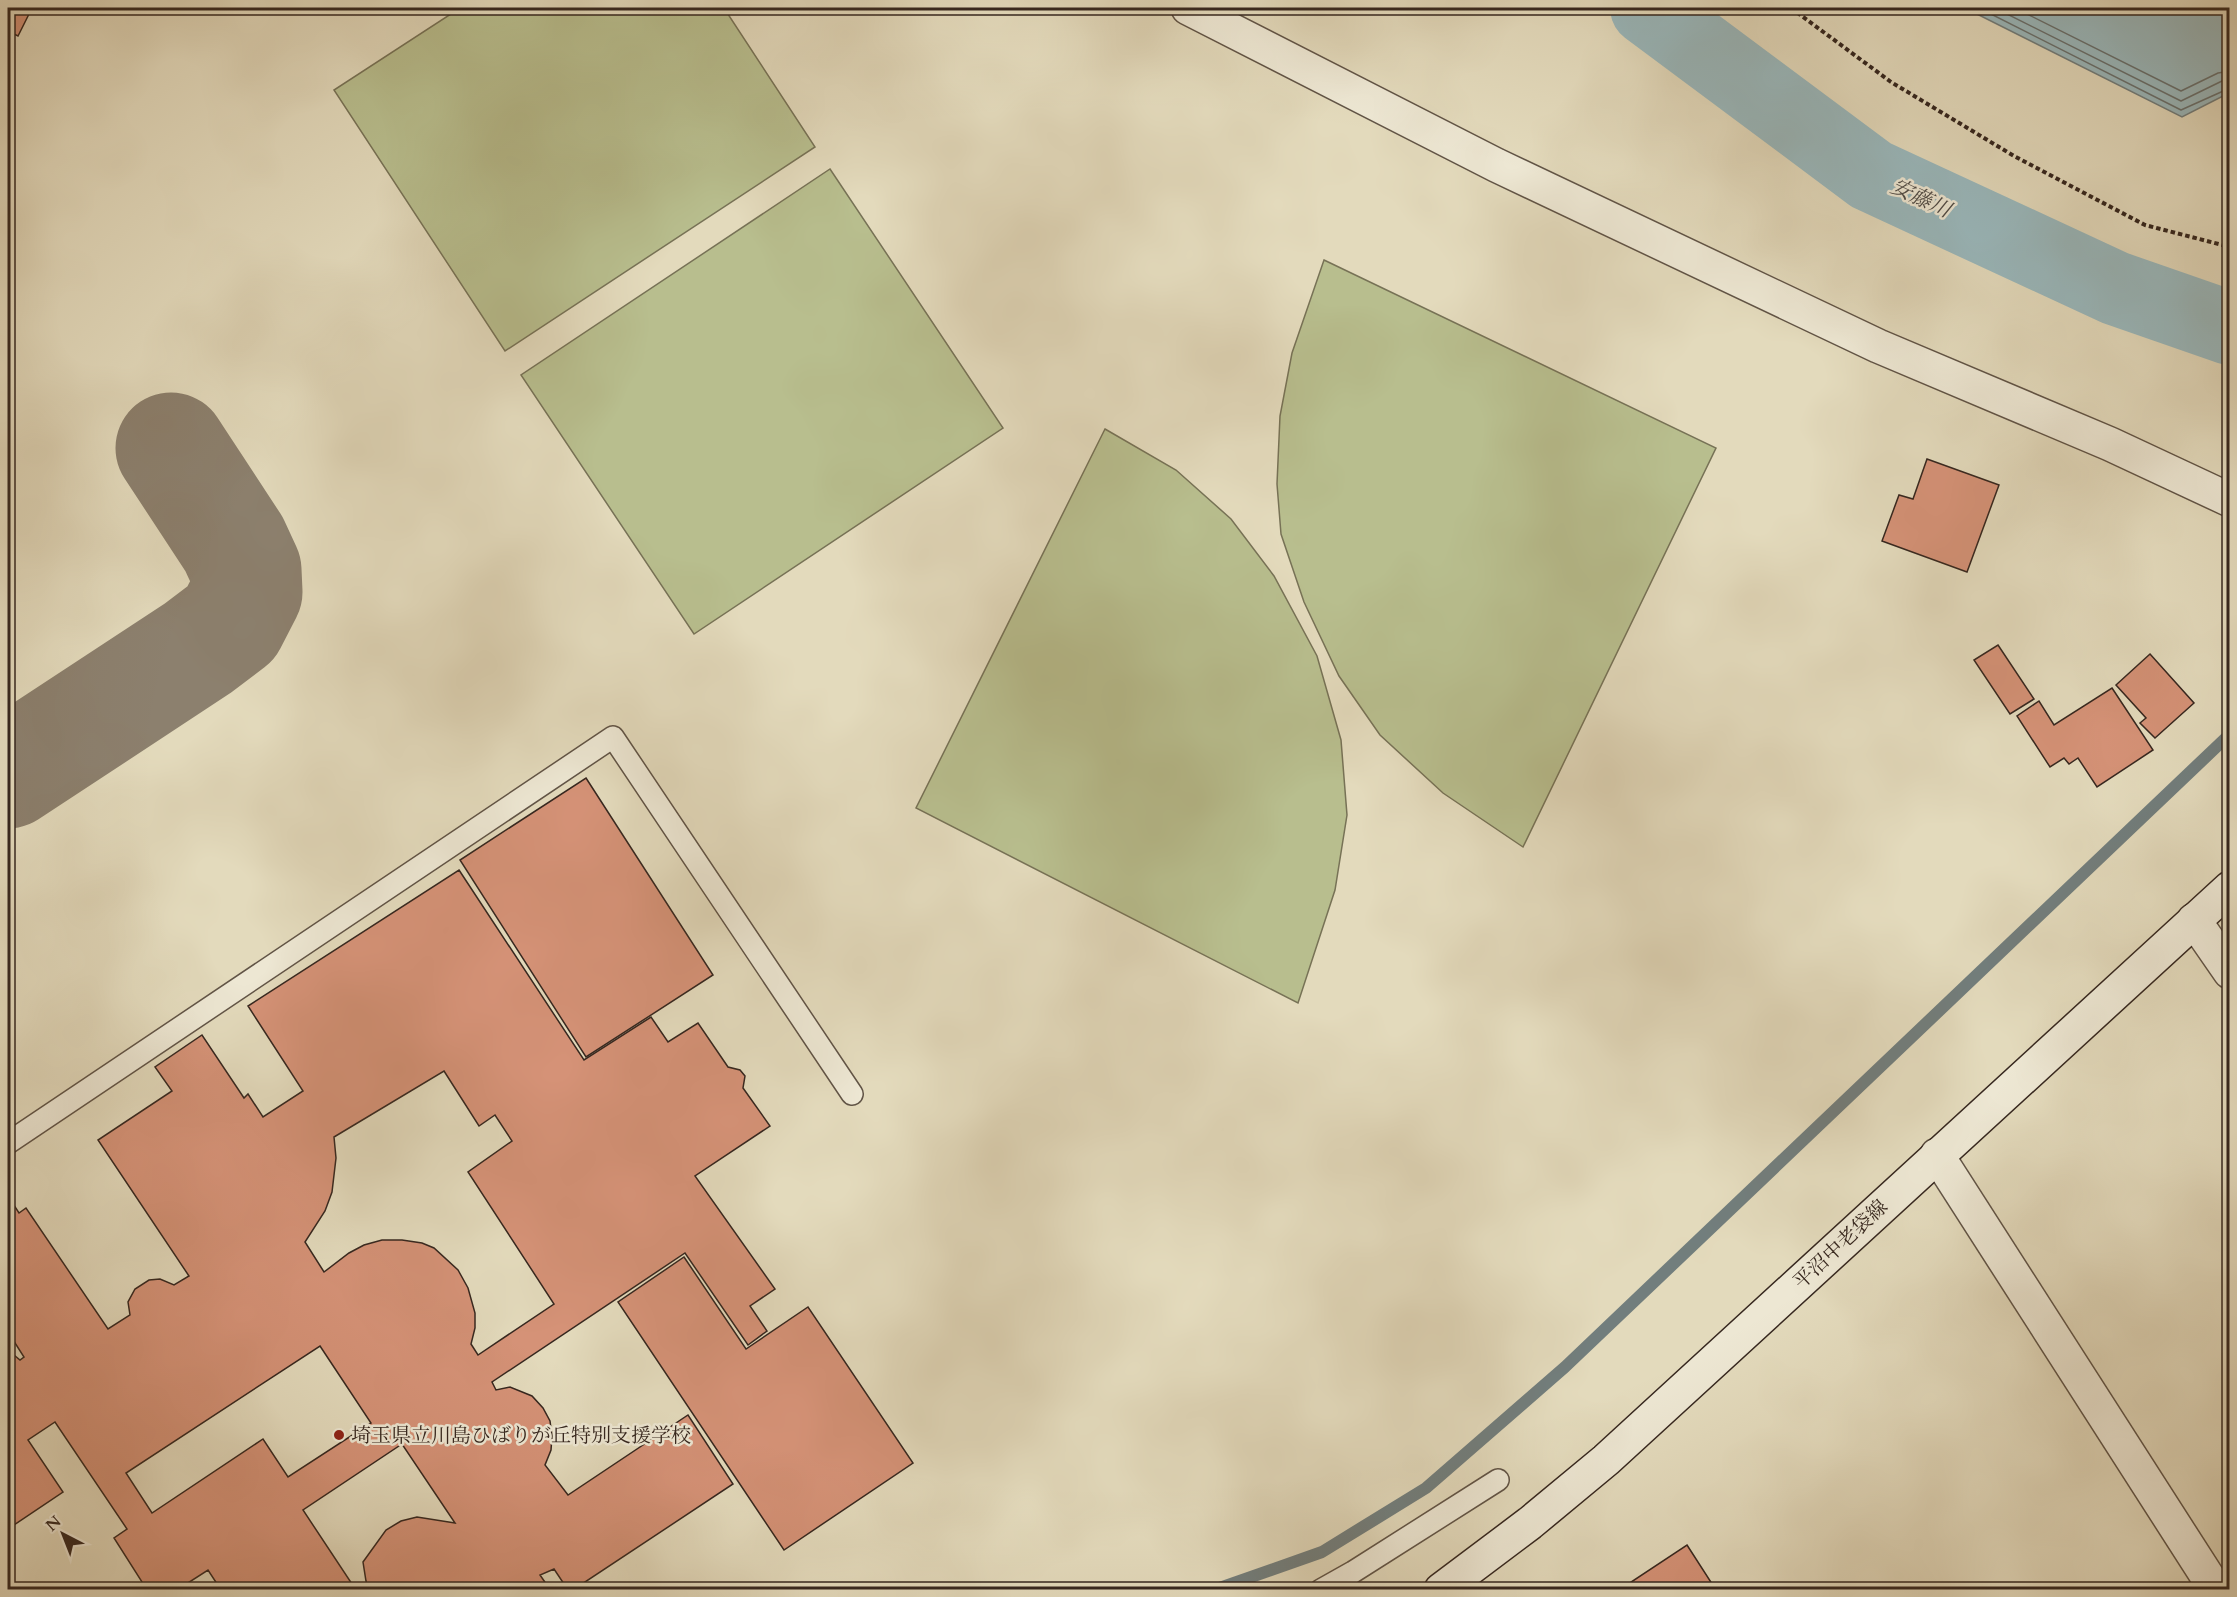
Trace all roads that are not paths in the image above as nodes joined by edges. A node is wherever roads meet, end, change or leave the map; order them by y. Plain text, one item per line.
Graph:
1 (1188, 8) edge
2 (2229, 500) edge
3 (2229, 888) edge
4 (2194, 920) junction
5 (2229, 972) edge
6 (852, 1094) dead end
7 (8, 1143) edge
8 (1938, 1155) junction
9 (1498, 1480) dead end
10 (1321, 1590) edge
11 (1441, 1590) edge
12 (2216, 1590) edge

1 - 2 street
3 - 4 street, 平沼中老袋線
4 - 5 street
4 - 8 street, 平沼中老袋線
6 - 7 lane
8 - 11 street, 平沼中老袋線
8 - 12 street
9 - 10 lane

